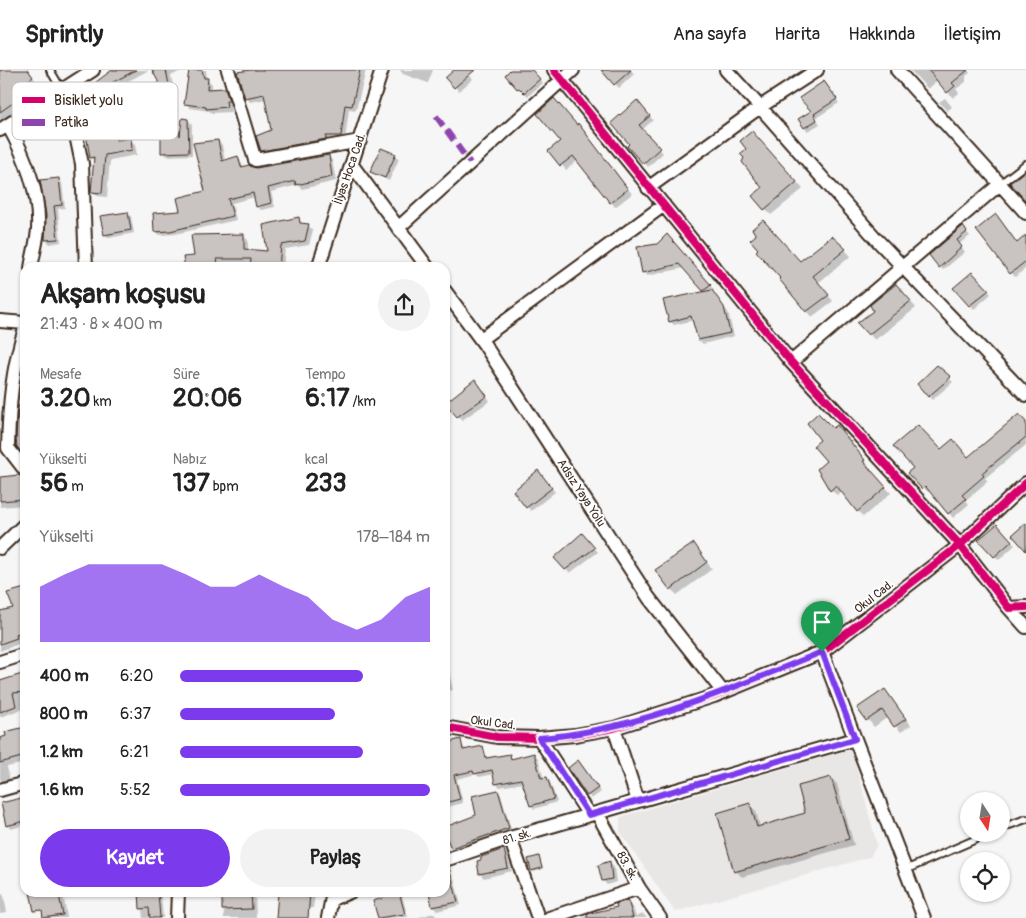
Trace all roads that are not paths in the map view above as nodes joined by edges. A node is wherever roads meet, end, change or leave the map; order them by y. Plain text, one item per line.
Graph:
1 (50, 70) edge
2 (93, 70) edge
3 (228, 70) edge
4 (382, 70) edge
5 (573, 70) edge
6 (726, 70) edge
7 (816, 70) edge
8 (897, 70) edge
9 (558, 75) edge
10 (59, 82) edge
11 (75, 82) edge
12 (760, 107) junction
13 (4, 127) edge
14 (12, 138) edge
15 (14, 140) edge
16 (76, 140) edge
17 (360, 141) junction
18 (1026, 164) edge
19 (352, 165) junction
20 (1000, 184) junction
21 (648, 188) junction
22 (664, 205) junction
23 (1026, 213) edge
24 (398, 228) junction
25 (32, 262) edge
26 (86, 262) edge
27 (320, 262) edge
28 (424, 262) edge
29 (903, 266) junction
30 (450, 298) edge
31 (0, 321) edge
32 (20, 323) edge
33 (480, 339) junction
34 (20, 346) edge
35 (791, 362) junction
36 (1026, 396) edge
37 (4, 447) edge
38 (20, 451) edge
39 (20, 465) edge
40 (1026, 483) edge
41 (20, 529) edge
42 (960, 544) junction
43 (0, 548) edge
44 (1026, 607) edge
45 (1008, 608) junction
46 (1026, 627) edge
47 (822, 652) junction
48 (20, 656) edge
49 (0, 662) edge
50 (723, 692) junction
51 (450, 728) edge
52 (614, 728) junction
53 (539, 738) junction
54 (855, 739) junction
55 (20, 785) edge
56 (0, 790) edge
57 (638, 801) junction
58 (593, 814) junction
59 (1026, 819) edge
60 (1010, 825) edge
61 (510, 838) junction
62 (970, 842) edge
63 (450, 857) edge
64 (905, 870) junction
65 (639, 888) junction
66 (178, 897) edge
67 (333, 897) edge
68 (177, 918) edge
69 (328, 918) edge
70 (538, 918) edge
71 (549, 918) edge
72 (660, 918) edge
73 (924, 918) edge

1 - 10 lane
2 - 11 street
3 - 17 street
4 - 17 street, İlyas Hoca Cad.
5 - 9 street
6 - 12 street
7 - 12 street
8 - 20 street
9 - 21 street
9 - 24 street
12 - 21 street
12 - 29 street
13 - 14 street
15 - 25 street
16 - 26 street
17 - 19 street, İlyas Hoca Cad.
18 - 20 lane
19 - 24 street
19 - 27 street, İlyas Hoca Cad.
20 - 23 street
20 - 29 street
21 - 22 street
22 - 33 street
22 - 35 street
24 - 28 street
29 - 35 street
29 - 36 street
30 - 33 street, Adsız Yaya Yolu
31 - 32 street
33 - 50 street, Adsız Yaya Yolu
34 - 37 street
35 - 42 street
37 - 38 street
37 - 39 street
40 - 42 street, Okul Cad.
41 - 43 street
42 - 45 street
42 - 47 street, Okul Cad.
44 - 45 street
45 - 46 street
47 - 50 street, Okul Cad.
47 - 54 street
48 - 49 street
50 - 52 street, Okul Cad.
51 - 53 street, Okul Cad.
52 - 53 street, Okul Cad.
52 - 57 street
53 - 58 street, 83. sk.
54 - 57 street, 81. sk.
54 - 64 street
55 - 56 street
57 - 58 street, 81. sk.
58 - 61 street, 81. sk.
58 - 65 street, 83. sk.
59 - 60 lane
61 - 63 street, 81. sk.
61 - 70 street
62 - 64 lane
64 - 73 street
65 - 71 street
65 - 72 street, 83. sk.
66 - 68 street
67 - 69 street

